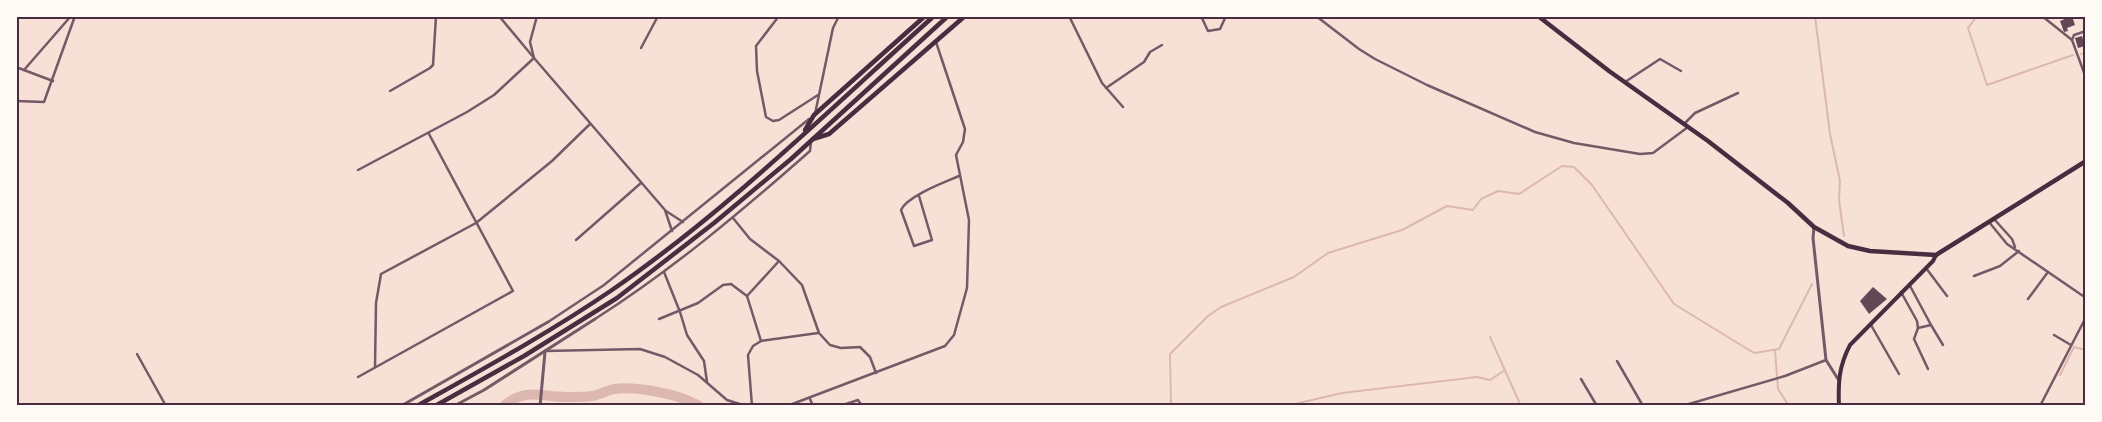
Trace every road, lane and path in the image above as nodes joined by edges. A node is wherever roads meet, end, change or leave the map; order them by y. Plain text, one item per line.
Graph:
1 (70, 16) edge
2 (74, 16) edge
3 (436, 16) edge
4 (499, 16) edge
5 (537, 16) edge
6 (658, 16) edge
7 (839, 16) edge
8 (925, 16) edge
9 (934, 16) edge
10 (948, 16) edge
11 (965, 16) edge
12 (1068, 16) edge
13 (1201, 16) edge
14 (1226, 16) edge
15 (1316, 16) edge
16 (1538, 16) edge
17 (2042, 16) edge
18 (778, 17) edge
19 (2086, 31) edge
20 (2072, 40) junction
21 (936, 42) junction
22 (1162, 45) dead end
23 (642, 48) dead end
24 (534, 58) junction
25 (16, 67) edge
26 (24, 70) junction
27 (1681, 71) dead end
28 (2086, 78) edge
29 (53, 81) junction
30 (1625, 82) junction
31 (1106, 88) junction
32 (390, 91) dead end
33 (1738, 93) dead end
34 (819, 95) junction
35 (16, 101) edge
36 (1124, 107) dead end
37 (814, 115) junction
38 (590, 124) junction
39 (1686, 125) junction
40 (429, 134) junction
41 (802, 135) junction
42 (811, 139) junction
43 (2086, 161) edge
44 (358, 170) dead end
45 (959, 176) junction
46 (641, 183) junction
47 (919, 196) junction
48 (665, 210) junction
49 (734, 218) junction
50 (1991, 220) junction
51 (683, 222) junction
52 (476, 223) junction
53 (1814, 227) junction
54 (672, 231) junction
55 (576, 240) dead end
56 (2016, 248) junction
57 (2019, 251) junction
58 (1936, 255) junction
59 (778, 261) junction
60 (1926, 268) junction
61 (664, 272) junction
62 (2048, 272) junction
63 (1974, 276) dead end
64 (1909, 284) junction
65 (1901, 292) junction
66 (746, 296) junction
67 (1947, 296) dead end
68 (2086, 298) edge
69 (2028, 299) dead end
70 (680, 312) junction
71 (592, 314) junction
72 (2086, 317) edge
73 (595, 319) junction
74 (659, 319) dead end
75 (548, 322) junction
76 (1871, 324) junction
77 (1931, 325) junction
78 (1918, 328) junction
79 (552, 329) junction
80 (819, 333) junction
81 (2054, 335) dead end
82 (761, 341) junction
83 (1943, 345) dead end
84 (2072, 345) junction
85 (545, 352) junction
86 (137, 354) dead end
87 (1826, 360) junction
88 (1617, 361) dead end
89 (375, 367) junction
90 (1928, 369) dead end
91 (876, 374) junction
92 (1898, 374) dead end
93 (358, 378) dead end
94 (1582, 379) dead end
95 (1838, 379) junction
96 (707, 383) junction
97 (810, 399) junction
98 (166, 406) edge
99 (401, 406) edge
100 (417, 406) edge
101 (435, 406) edge
102 (454, 406) edge
103 (540, 406) edge
104 (746, 406) edge
105 (752, 406) edge
106 (787, 406) edge
107 (814, 406) edge
108 (840, 406) edge
109 (862, 406) edge
110 (1597, 406) edge
111 (1643, 406) edge
112 (1682, 406) edge
113 (1839, 406) edge
114 (2040, 406) edge

1 - 26 street
2 - 29 street
3 - 32 street
4 - 24 street
5 - 24 street
6 - 23 street
7 - 34 street
8 - 37 main road
9 - 41 main road
10 - 42 main road
11 - 21 main road
12 - 31 street
13 - 14 street
15 - 39 street
16 - 30 main road
17 - 20 street
18 - 34 street
19 - 20 street
20 - 28 street
21 - 42 main road
21 - 45 street
22 - 31 street
24 - 38 street
24 - 40 street
25 - 26 street
26 - 29 street
27 - 30 street
29 - 35 street
30 - 39 main road
31 - 36 street
33 - 39 street
34 - 37 street
37 - 41 main road
37 - 51 street
38 - 46 street
38 - 52 street
39 - 53 main road
40 - 44 street
40 - 52 street
41 - 79 main road
42 - 49 street
42 - 71 main road
43 - 50 main road
45 - 47 street
45 - 91 street
46 - 48 street
46 - 55 street
47 - 47 street
48 - 51 street
48 - 54 street
49 - 59 street
49 - 61 street
50 - 56 street
50 - 56 street
50 - 58 main road
51 - 54 street
52 - 89 street
52 - 89 street
53 - 58 main road
53 - 87 street
54 - 75 street
56 - 57 street
57 - 62 street
57 - 63 street
58 - 60 main road
59 - 66 street
59 - 80 street
60 - 64 main road
60 - 67 street
61 - 70 street
61 - 73 street
62 - 68 street
62 - 69 street
64 - 65 main road
64 - 77 street
65 - 76 main road
65 - 78 street
66 - 70 street
66 - 82 street
70 - 74 street
70 - 96 street
71 - 73 main road
71 - 101 main road
72 - 84 street
73 - 85 street
75 - 79 main road
75 - 99 street
76 - 92 street
76 - 95 main road
77 - 78 street
77 - 83 street
78 - 90 street
79 - 100 main road
80 - 82 street
80 - 91 street
81 - 84 street
82 - 105 street
84 - 114 street
85 - 96 street
85 - 102 street
85 - 103 street
86 - 98 street
87 - 95 street
87 - 112 street
88 - 111 street
89 - 93 street
91 - 97 street
94 - 110 street
95 - 113 main road
96 - 104 street
97 - 106 street
97 - 107 street
108 - 109 street

